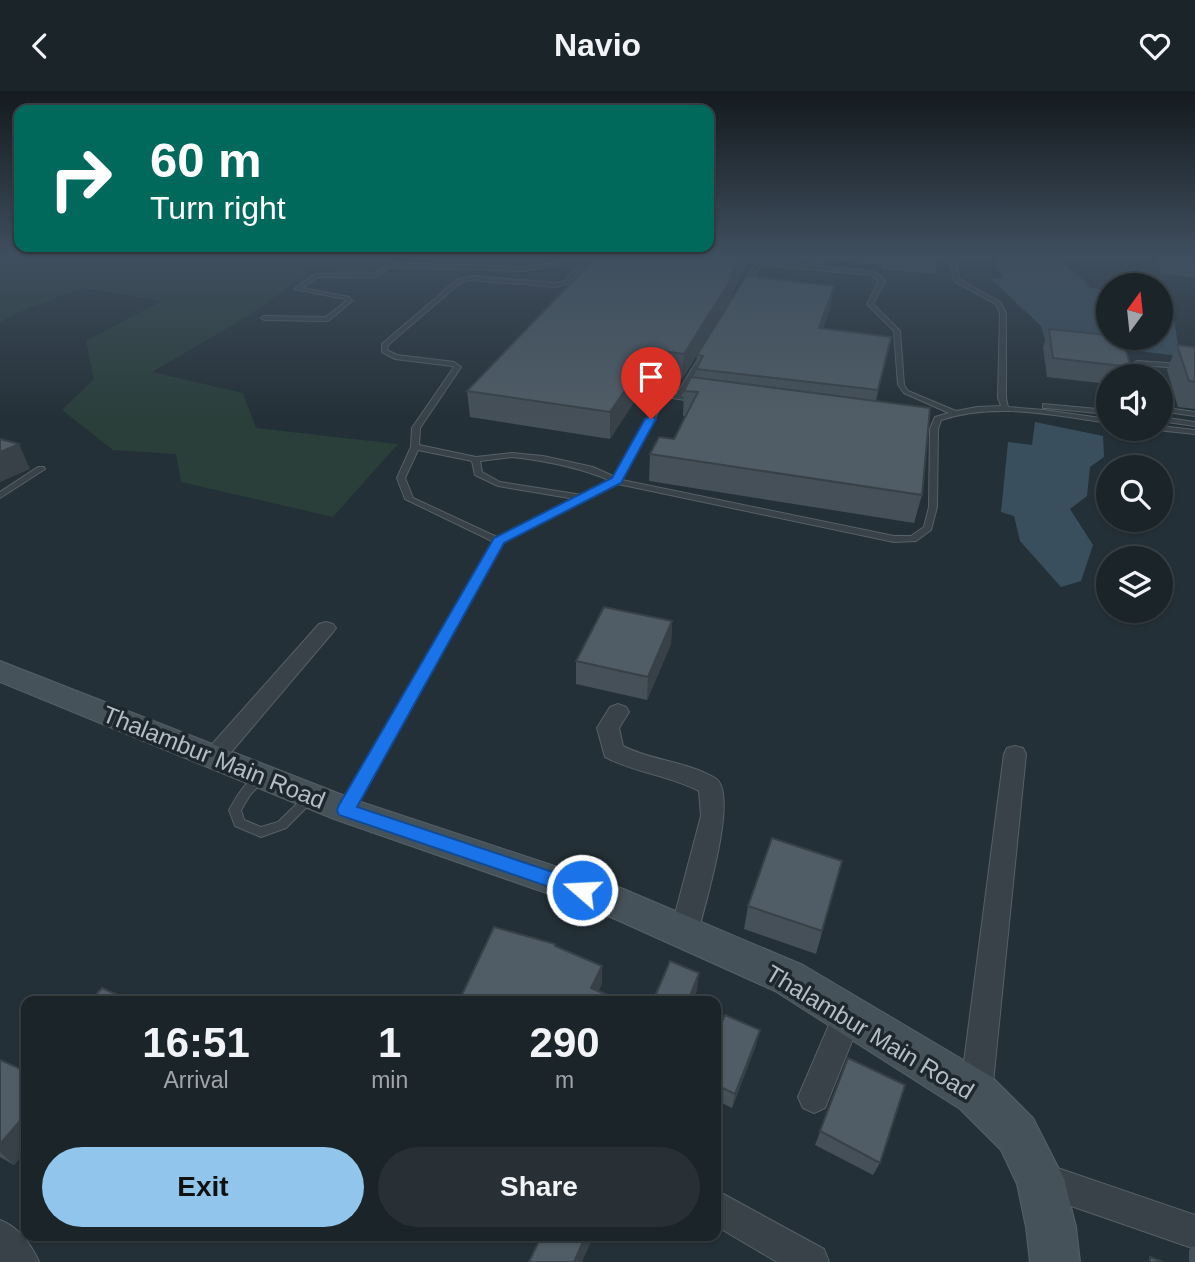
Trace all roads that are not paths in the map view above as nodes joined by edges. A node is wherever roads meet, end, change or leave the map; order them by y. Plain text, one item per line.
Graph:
1 (338, 311) edge
2 (424, 311) edge
3 (877, 311) edge
4 (1002, 311) edge
5 (264, 318) dead end
6 (705, 352) edge
7 (1173, 365) edge
8 (1195, 367) edge
9 (678, 397) junction
10 (705, 401) edge
11 (1005, 410) junction
12 (1096, 410) edge
13 (1173, 411) edge
14 (953, 412) junction
15 (1195, 414) edge
16 (1096, 420) edge
17 (1173, 421) edge
18 (1195, 424) edge
19 (920, 427) edge
20 (934, 429) junction
21 (1173, 429) edge
22 (1195, 432) edge
23 (415, 447) junction
24 (476, 459) junction
25 (41, 469) dead end
26 (617, 481) junction
27 (0, 496) edge
28 (583, 498) junction
29 (499, 541) junction
30 (326, 628) dead end
31 (0, 671) edge
32 (618, 712) dead end
33 (1015, 754) dead end
34 (214, 757) junction
35 (262, 776) junction
36 (329, 803) junction
37 (684, 933) junction
38 (848, 1014) junction
39 (976, 1093) junction
40 (814, 1097) dead end
41 (1040, 1179) junction
42 (721, 1210) edge
43 (1195, 1232) edge
44 (0, 1237) edge
45 (21, 1262) edge
46 (811, 1262) edge
47 (1055, 1262) edge

1 - 5 lane
2 - 23 lane
3 - 14 lane
4 - 11 lane
6 - 9 lane
7 - 8 lane
9 - 10 lane
9 - 26 lane
11 - 12 lane
11 - 14 lane
11 - 16 lane
13 - 15 lane
14 - 20 lane
17 - 18 lane
19 - 20 lane
20 - 26 lane
21 - 22 lane
23 - 24 lane
23 - 29 lane
24 - 26 lane
24 - 28 lane
25 - 27 lane
26 - 28 lane
28 - 29 lane
29 - 36 lane
30 - 34 street
31 - 34 street, Thalambur Main Road
32 - 37 street
33 - 39 street
34 - 35 street, Thalambur Main Road
35 - 36 street, Thalambur Main Road
35 - 36 lane
36 - 37 street, Thalambur Main Road
37 - 38 street, Thalambur Main Road
38 - 39 street, Thalambur Main Road
38 - 40 street
39 - 41 street, Thalambur Main Road
41 - 43 street
41 - 47 street, Thalambur Main Road
42 - 46 street
44 - 45 street

